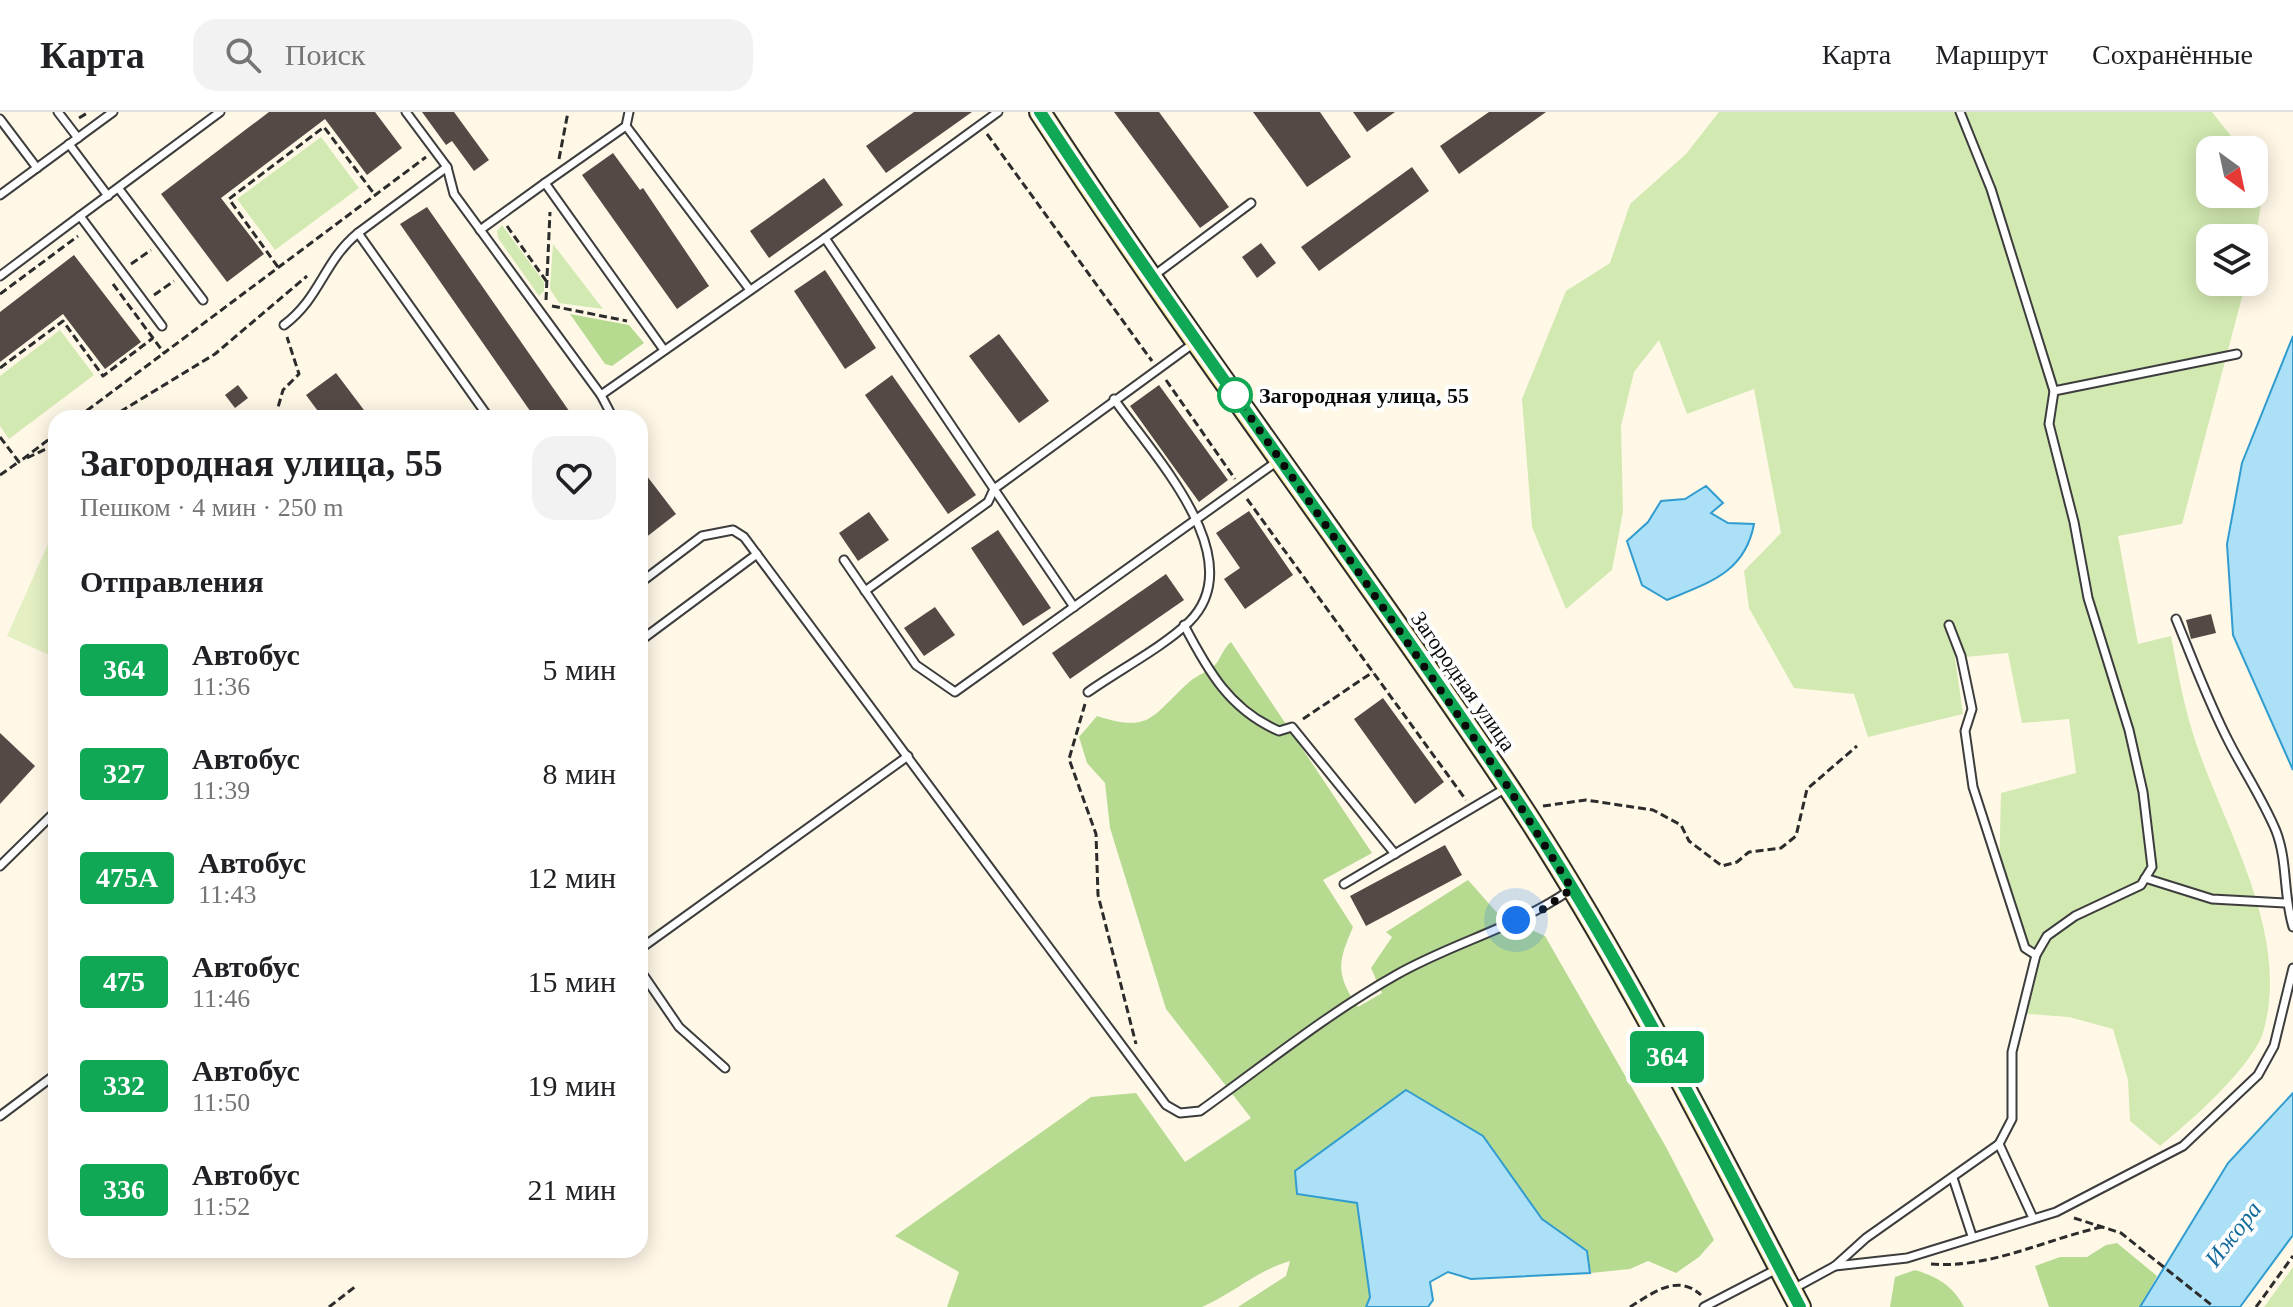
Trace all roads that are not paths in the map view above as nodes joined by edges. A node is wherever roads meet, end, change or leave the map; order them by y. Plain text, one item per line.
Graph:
1 (58, 112) edge
2 (113, 112) edge
3 (220, 112) edge
4 (406, 112) edge
5 (629, 112) edge
6 (998, 112) edge
7 (1040, 112) edge
8 (1960, 112) edge
9 (0, 119) edge
10 (626, 126) junction
11 (78, 138) junction
12 (69, 144) junction
13 (447, 167) junction
14 (37, 168) junction
15 (545, 183) junction
16 (119, 189) junction
17 (0, 195) edge
18 (108, 196) junction
19 (1251, 203) dead end
20 (80, 216) junction
21 (480, 230) junction
22 (358, 233) junction
23 (825, 238) junction
24 (0, 276) edge
25 (1151, 279) junction
26 (750, 290) junction
27 (203, 300) dead end
28 (284, 325) road end
29 (162, 326) dead end
30 (1195, 342) junction
31 (664, 350) junction
32 (2237, 354) dead end
33 (2054, 391) junction
34 (601, 395) junction
35 (1114, 399) junction
36 (483, 410) edge
37 (609, 410) edge
38 (1280, 459) junction
39 (994, 489) junction
40 (1197, 519) junction
41 (757, 554) junction
42 (844, 560) dead end
43 (648, 577) edge
44 (865, 591) junction
45 (1074, 607) junction
46 (2176, 619) dead end
47 (1184, 625) junction
48 (1949, 625) dead end
49 (648, 635) edge
50 (1088, 692) road end
51 (908, 756) junction
52 (1508, 787) junction
53 (48, 819) edge
54 (1395, 854) junction
55 (0, 866) edge
56 (2145, 878) junction
57 (1344, 884) dead end
58 (1572, 889) junction
59 (2285, 903) junction
60 (2293, 927) edge
61 (648, 943) edge
62 (2036, 955) junction
63 (2293, 968) edge
64 (648, 982) edge
65 (725, 1068) dead end
66 (48, 1080) edge
67 (0, 1116) edge
68 (1999, 1144) junction
69 (1953, 1178) junction
70 (2033, 1218) junction
71 (1972, 1236) junction
72 (1835, 1266) junction
73 (1779, 1268) junction
74 (1796, 1299) edge
75 (1707, 1305) edge

1 - 11 lane
2 - 11 lane
3 - 16 lane
4 - 13 lane
5 - 10 lane
6 - 23 lane
7 - 25 main road, Загородная улица
8 - 33 lane
9 - 14 lane
10 - 15 lane
10 - 26 lane
11 - 12 lane
12 - 14 lane
12 - 18 lane
13 - 21 lane
13 - 22 lane
14 - 17 lane
15 - 21 lane
15 - 31 lane
16 - 18 lane
16 - 27 lane
18 - 20 lane
19 - 25 lane
20 - 24 lane
20 - 29 lane
21 - 34 lane
22 - 28 lane
22 - 36 lane
23 - 26 lane
23 - 39 lane
25 - 30 main road, Загородная улица
26 - 31 lane
30 - 35 lane
30 - 38 main road, Загородная улица
31 - 34 lane
32 - 33 lane
33 - 56 lane
34 - 37 lane
35 - 39 lane
35 - 40 lane
38 - 40 lane
38 - 52 main road, Загородная улица
39 - 44 lane
39 - 45 lane
40 - 45 lane
40 - 47 lane
41 - 43 lane
41 - 49 lane
41 - 51 lane
42 - 44 lane
44 - 45 lane
46 - 59 lane
47 - 50 lane
47 - 54 lane
48 - 62 lane
51 - 58 lane
51 - 61 lane
52 - 54 lane
52 - 58 main road, Загородная улица
53 - 55 lane
54 - 57 lane
56 - 59 lane
56 - 62 lane
58 - 73 main road, Загородная улица
59 - 60 lane
62 - 68 lane
63 - 70 lane
64 - 65 lane
66 - 67 lane
68 - 69 lane
68 - 70 lane
69 - 71 lane
69 - 72 lane
70 - 71 lane
71 - 72 lane
72 - 74 lane
73 - 74 main road, Загородная улица
73 - 75 lane

